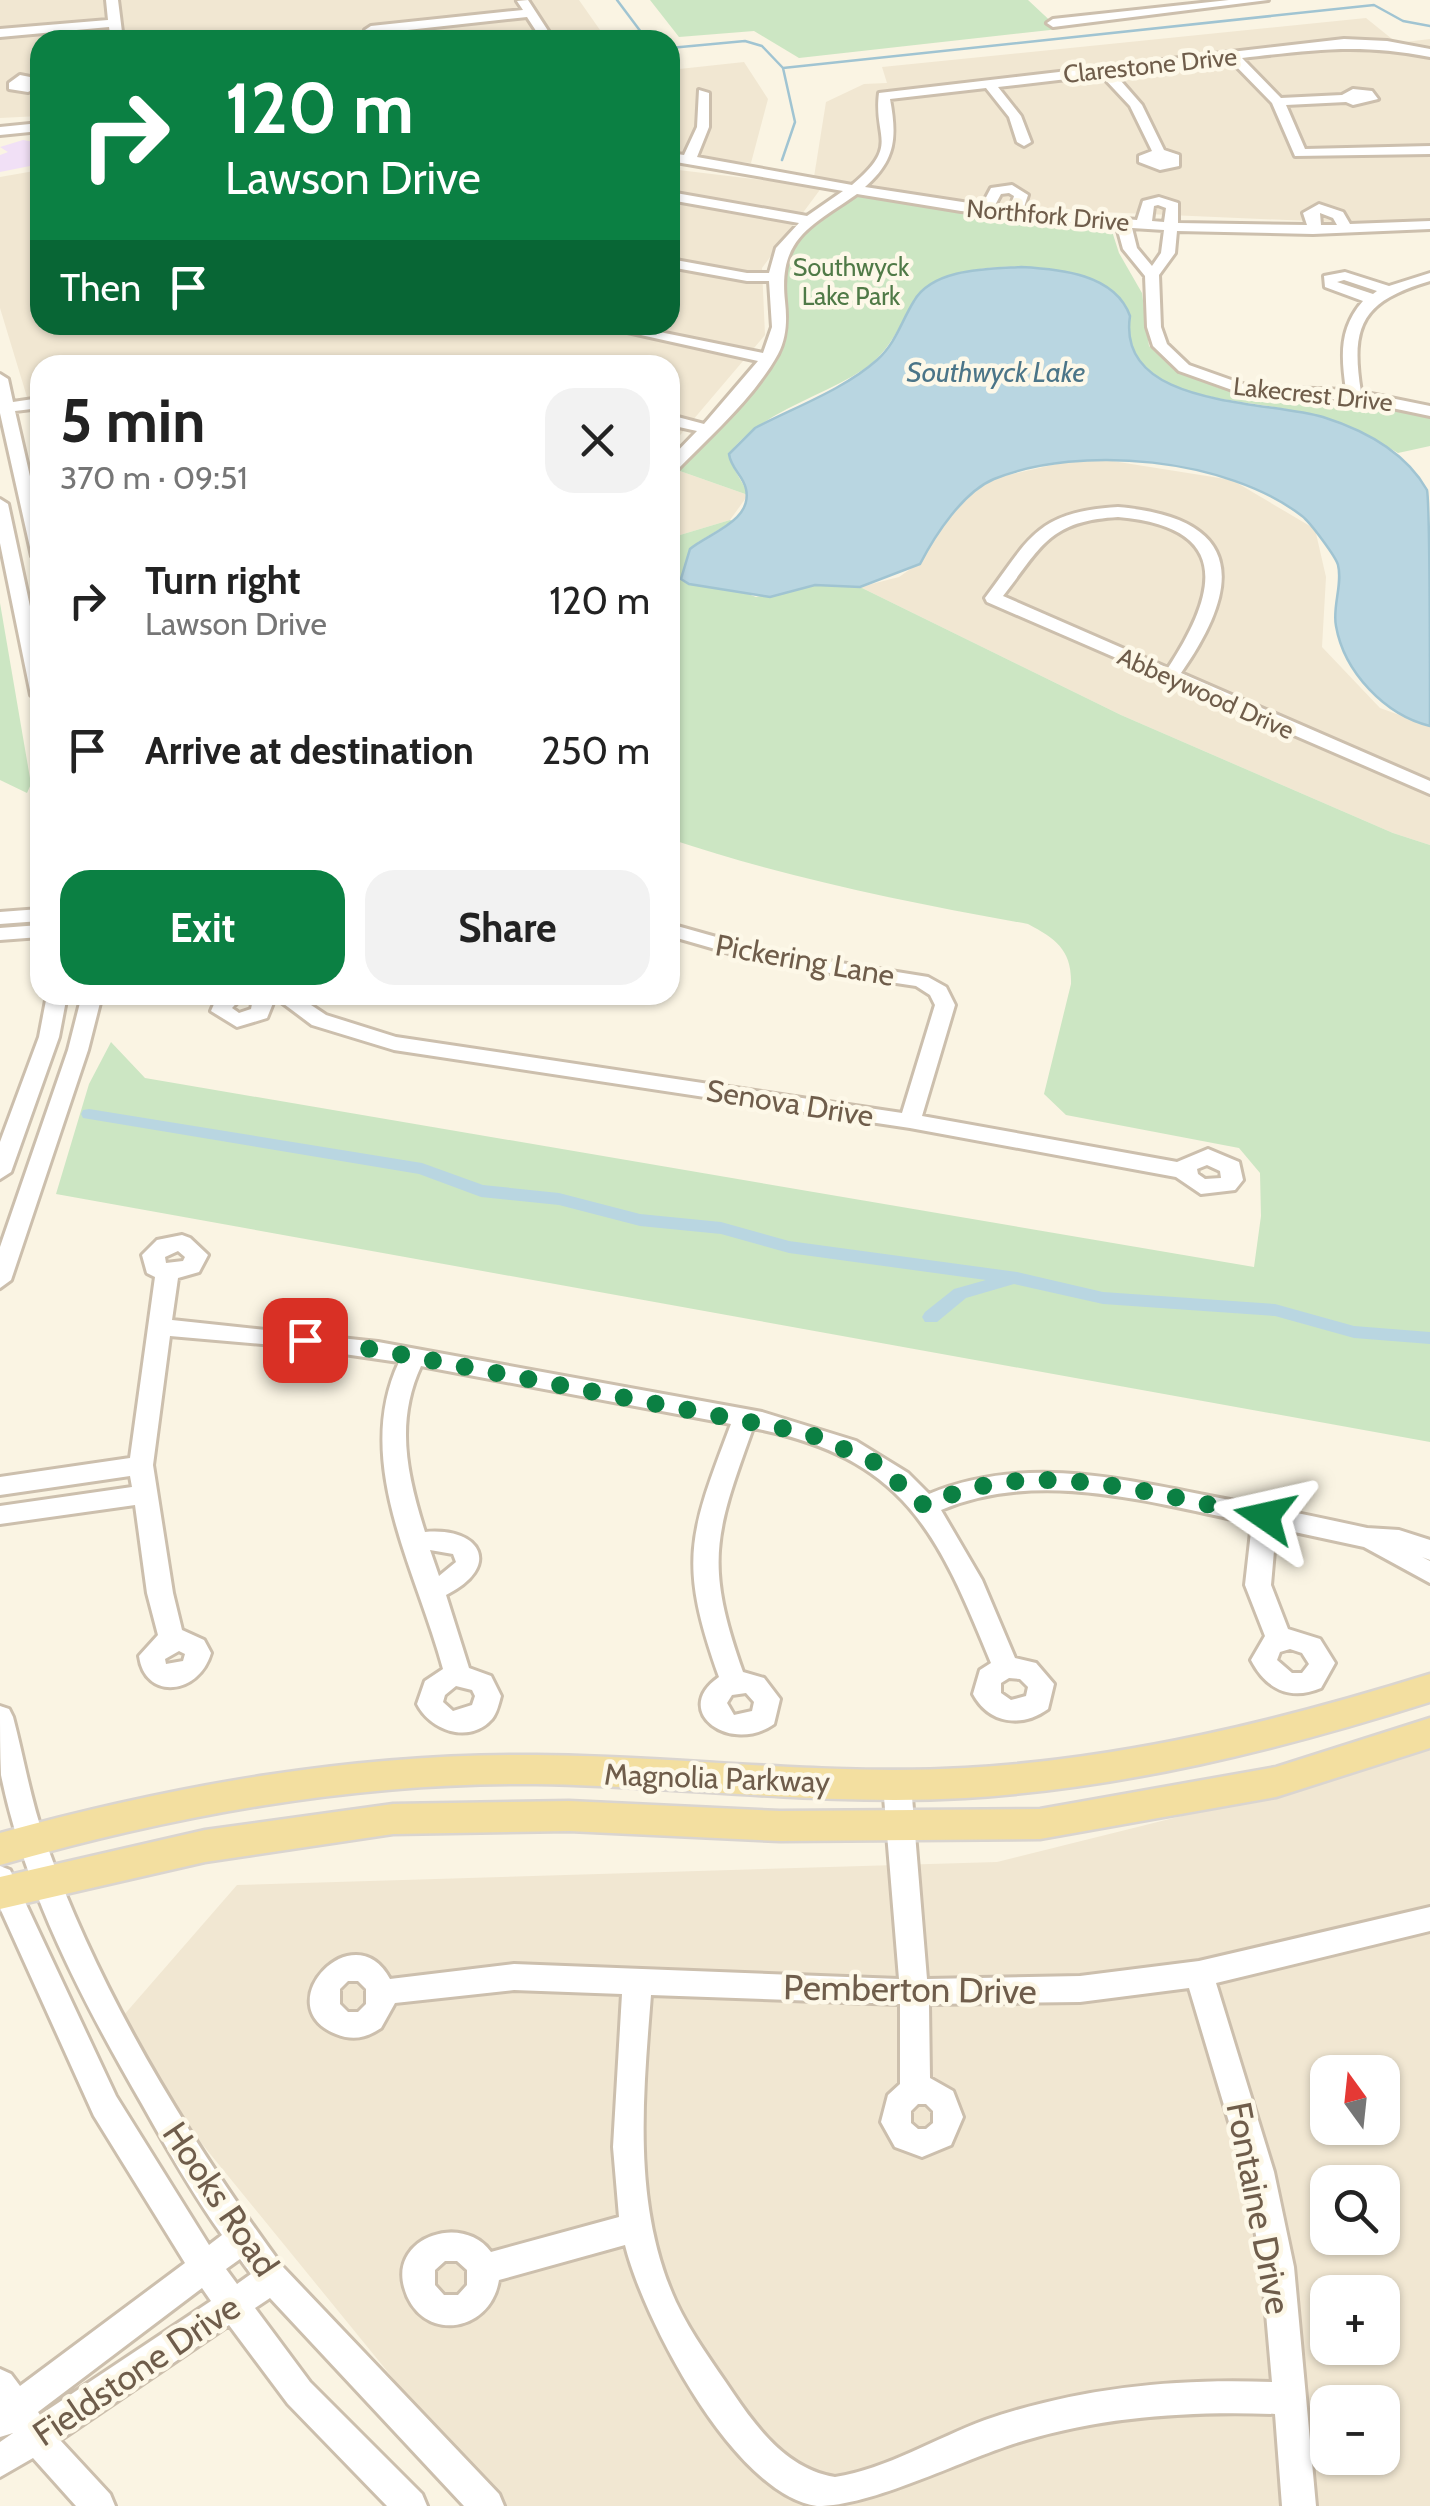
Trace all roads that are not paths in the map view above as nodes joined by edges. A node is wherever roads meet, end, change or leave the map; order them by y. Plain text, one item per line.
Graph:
1 (112, 0) edge
2 (522, 0) edge
3 (1262, 0) edge
4 (1242, 1) edge
5 (530, 13) junction
6 (116, 23) junction
7 (1052, 23) dead end
8 (30, 30) edge
9 (35, 30) edge
10 (116, 30) edge
11 (371, 30) dead end
12 (541, 30) edge
13 (0, 33) edge
14 (1423, 51) edge
15 (1233, 56) junction
16 (1104, 70) junction
17 (989, 83) junction
18 (702, 93) dead end
19 (1348, 98) dead end
20 (1278, 102) junction
21 (30, 120) edge
22 (0, 122) edge
23 (30, 128) edge
24 (0, 130) edge
25 (1009, 148) dead end
26 (1424, 150) edge
27 (1160, 153) dead end
28 (680, 159) edge
29 (688, 160) junction
30 (1430, 165) edge
31 (852, 190) junction
32 (680, 198) edge
33 (986, 210) junction
34 (1015, 213) junction
35 (808, 220) junction
36 (1123, 222) junction
37 (1144, 224) junction
38 (1430, 225) edge
39 (1170, 226) junction
40 (680, 266) edge
41 (1152, 275) junction
42 (775, 277) junction
43 (1430, 277) edge
44 (1390, 291) junction
45 (1372, 299) junction
46 (653, 335) edge
47 (767, 358) junction
48 (0, 379) edge
49 (1354, 396) junction
50 (30, 404) edge
51 (3, 408) edge
52 (1430, 411) edge
53 (680, 422) edge
54 (707, 429) junction
55 (680, 457) edge
56 (0, 504) edge
57 (30, 516) edge
58 (30, 602) edge
59 (20, 604) junction
60 (30, 650) edge
61 (1170, 677) junction
62 (1430, 788) edge
63 (30, 916) edge
64 (0, 918) edge
65 (30, 932) edge
66 (680, 933) edge
67 (0, 934) edge
68 (54, 1005) edge
69 (89, 1005) edge
70 (222, 1005) edge
71 (264, 1005) edge
72 (286, 1005) edge
73 (910, 1121) junction
74 (1185, 1171) dead end
75 (0, 1172) edge
76 (2, 1266) edge
77 (168, 1273) dead end
78 (160, 1326) junction
79 (412, 1357) junction
80 (744, 1420) junction
81 (141, 1466) junction
82 (0, 1486) edge
83 (143, 1495) junction
84 (925, 1506) junction
85 (0, 1515) edge
86 (1265, 1516) junction
87 (1367, 1538) junction
88 (416, 1542) junction
89 (1430, 1550) edge
90 (1430, 1574) edge
91 (432, 1591) junction
92 (172, 1640) dead end
93 (1279, 1640) dead end
94 (1006, 1667) dead end
95 (458, 1675) dead end
96 (734, 1682) dead end
97 (1430, 1688) edge
98 (0, 1716) edge
99 (1430, 1734) edge
100 (898, 1785) junction
101 (901, 1826) junction
102 (16, 1844) edge
103 (49, 1880) junction
104 (2, 1888) edge
105 (1430, 1919) edge
106 (1200, 1974) junction
107 (638, 1984) junction
108 (384, 1992) dead end
109 (914, 1992) junction
110 (915, 2092) dead end
111 (638, 2228) junction
112 (245, 2236) junction
113 (203, 2264) junction
114 (484, 2269) dead end
115 (272, 2278) junction
116 (232, 2305) junction
117 (1289, 2399) junction
118 (5, 2405) edge
119 (36, 2438) junction
120 (0, 2461) edge
121 (98, 2506) edge
122 (410, 2506) edge
123 (487, 2506) edge
124 (1299, 2506) edge

1 - 6 street
2 - 5 street
3 - 4 street
4 - 7 street
5 - 11 street
5 - 12 street
6 - 9 street
6 - 10 street
8 - 13 street
14 - 15 street, Clarestone Drive
15 - 16 street, Clarestone Drive
15 - 20 street
16 - 17 street, Clarestone Drive
16 - 27 street
17 - 25 street
17 - 31 street, Clarestone Drive
18 - 29 street
19 - 20 street
20 - 26 street
21 - 22 street
23 - 24 street
26 - 30 street
28 - 29 street, Northfork Drive
29 - 31 street, Northfork Drive
31 - 33 street, Northfork Drive
31 - 35 street
32 - 35 street
33 - 34 street, Northfork Drive
33 - 34 street
34 - 36 street, Northfork Drive
35 - 42 street
36 - 37 street, Northfork Drive
36 - 41 street, Lakecrest Drive
37 - 39 street, Northfork Drive
37 - 39 street
38 - 39 street, Northfork Drive
39 - 41 street, Lakecrest Drive
40 - 42 street
41 - 49 street, Lakecrest Drive
42 - 47 street
43 - 44 street
44 - 45 street
44 - 45 street
45 - 49 street
46 - 47 street
47 - 54 street
48 - 51 street
49 - 52 street, Lakecrest Drive
50 - 51 street
51 - 57 street
53 - 54 street
54 - 55 street
56 - 59 street
58 - 59 street
59 - 60 street
61 - 61 street, Abbeywood Drive
61 - 62 street, Abbeywood Drive
63 - 64 street
65 - 67 street
66 - 73 street, Pickering Lane
68 - 75 street
69 - 76 street
70 - 71 street
72 - 73 street, Senova Drive
73 - 74 street, Senova Drive
77 - 78 street
78 - 79 street
78 - 81 street
79 - 80 street
79 - 88 street
80 - 84 street
80 - 96 street
81 - 82 street
81 - 83 street
83 - 85 street
83 - 92 street
84 - 86 street
84 - 94 street
86 - 87 street
86 - 93 street
87 - 89 street
87 - 90 street
88 - 91 street
88 - 91 street
91 - 95 street
97 - 100 main road, Magnolia Parkway
98 - 102 street, Hooks Road
99 - 101 main road, Magnolia Parkway
100 - 101 street
100 - 102 main road, Magnolia Parkway
101 - 103 main road, Magnolia Parkway
101 - 109 street
102 - 103 street, Hooks Road
103 - 104 main road, Magnolia Parkway
103 - 112 street, Hooks Road
104 - 113 street, Hooks Road
105 - 106 street, Pemberton Drive
106 - 109 street, Pemberton Drive
106 - 117 street, Fontaine Drive
107 - 108 street, Pemberton Drive
107 - 109 street, Pemberton Drive
107 - 111 street
109 - 110 street
111 - 114 street
111 - 117 street
112 - 113 street, Fieldstone Drive
112 - 115 street, Hooks Road
113 - 116 street, Hooks Road
113 - 118 street, Fieldstone Drive
115 - 116 street, Fieldstone Drive
115 - 123 street, Hooks Road
116 - 119 street, Fieldstone Drive
116 - 122 street, Hooks Road
117 - 124 street, Fontaine Drive
118 - 119 street
119 - 120 street, Fieldstone Drive
119 - 121 street

